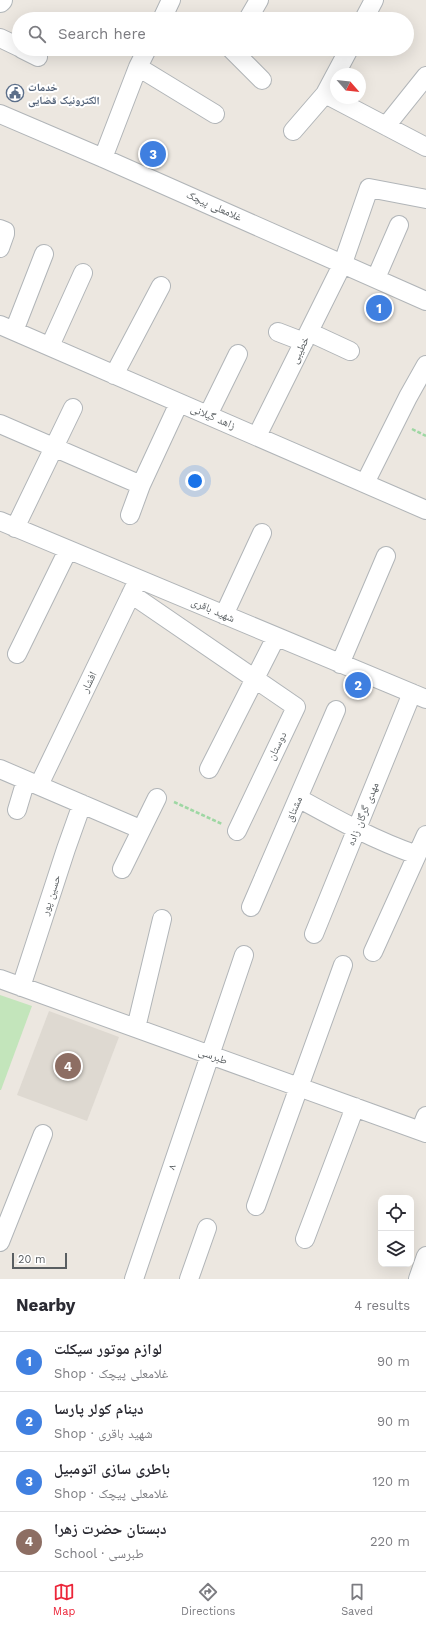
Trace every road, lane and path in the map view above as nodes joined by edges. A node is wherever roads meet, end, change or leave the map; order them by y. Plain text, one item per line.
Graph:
1 (171, 0) edge
2 (259, 0) edge
3 (374, 0) edge
4 (165, 12) edge
5 (252, 12) edge
6 (368, 12) edge
7 (0, 38) edge
8 (12, 44) edge
9 (144, 56) edge
10 (238, 56) edge
11 (345, 56) edge
12 (138, 67) junction
13 (426, 76) edge
14 (262, 80) dead end
15 (325, 94) junction
16 (0, 114) edge
17 (215, 114) dead end
18 (386, 126) junction
19 (292, 131) dead end
20 (425, 145) edge
21 (103, 158) junction
22 (426, 199) edge
23 (399, 226) dead end
24 (0, 229) edge
25 (0, 248) edge
26 (44, 254) dead end
27 (343, 263) junction
28 (83, 273) dead end
29 (376, 278) junction
30 (161, 286) dead end
31 (426, 301) edge
32 (7, 328) edge
33 (278, 332) dead end
34 (306, 337) junction
35 (50, 346) junction
36 (350, 351) dead end
37 (238, 354) dead end
38 (426, 365) edge
39 (114, 376) junction
40 (179, 403) junction
41 (73, 408) dead end
42 (208, 415) junction
43 (0, 424) edge
44 (257, 436) junction
45 (54, 448) junction
46 (365, 483) junction
47 (141, 485) junction
48 (426, 510) edge
49 (130, 515) dead end
50 (8, 524) edge
51 (262, 533) dead end
52 (68, 550) junction
53 (386, 556) dead end
54 (134, 586) junction
55 (224, 615) junction
56 (276, 636) junction
57 (17, 654) dead end
58 (340, 664) junction
59 (254, 680) junction
60 (419, 696) edge
61 (336, 710) dead end
62 (0, 769) edge
63 (209, 769) dead end
64 (33, 782) junction
65 (157, 798) joint
66 (298, 798) junction
67 (82, 804) junction
68 (17, 810) dead end
69 (140, 829) junction
70 (356, 830) junction
71 (236, 831) joint
72 (426, 835) edge
73 (417, 855) junction
74 (122, 869) dead end
75 (251, 907) dead end
76 (162, 919) dead end
77 (314, 934) dead end
78 (373, 952) dead end
79 (244, 955) dead end
80 (343, 965) dead end
81 (0, 979) edge
82 (21, 987) junction
83 (136, 1028) junction
84 (210, 1055) junction
85 (298, 1087) junction
86 (355, 1107) junction
87 (424, 1127) edge
88 (43, 1134) dead end
89 (256, 1206) dead end
90 (207, 1228) dead end
91 (305, 1239) dead end
92 (0, 1242) edge
93 (426, 1256) edge
94 (134, 1279) edge
95 (189, 1279) edge
96 (418, 1279) edge

1 - 4 street
2 - 5 street
3 - 6 street
7 - 8 street
9 - 12 street
10 - 14 street
11 - 15 street
12 - 17 street
12 - 21 street
13 - 18 street
15 - 18 street
15 - 19 street
16 - 21 street, غلامعلی پیچک
18 - 20 street
21 - 27 street, غلامعلی پیچک
22 - 27 street, خطیبی
23 - 29 street
24 - 25 street
26 - 32 street
27 - 29 street, غلامعلی پیچک
27 - 34 street, خطیبی
28 - 35 street
29 - 31 street, غلامعلی پیچک
30 - 39 street
32 - 35 street, زاهد گیلانی
33 - 34 street
34 - 36 street
34 - 44 street, خطیبی
35 - 39 street, زاهد گیلانی
37 - 42 street
38 - 46 street
39 - 40 street, زاهد گیلانی
40 - 42 street, زاهد گیلانی
40 - 47 street
41 - 45 street
42 - 44 street, زاهد گیلانی
43 - 45 street
44 - 46 street, زاهد گیلانی
45 - 47 street
45 - 50 street
46 - 48 street, زاهد گیلانی
47 - 49 street
50 - 52 street, شهید باقری
51 - 55 street
52 - 54 street, شهید باقری
52 - 57 street
53 - 58 street
54 - 55 street, شهید باقری
54 - 59 street, دوستان
54 - 64 street, افشار
55 - 56 street, شهید باقری
56 - 58 street, شهید باقری
56 - 59 street
58 - 60 street, شهید باقری
59 - 63 street
59 - 71 street, دوستان
60 - 70 street, مهدی گرگان زاده
61 - 66 street, مشتاق
62 - 64 street
64 - 67 street
64 - 68 street, افشار
65 - 69 street
65 - 71 path
66 - 70 street
66 - 75 street, مشتاق
67 - 69 street
67 - 82 street, حسین پور
69 - 74 street
70 - 73 street
70 - 77 street, مهدی گرگان زاده
72 - 73 street
73 - 78 street
76 - 83 street
79 - 84 street, ۸
80 - 85 street
81 - 82 street, طبرسی
82 - 83 street, طبرسی
83 - 84 street, طبرسی
84 - 85 street, طبرسی
84 - 94 street, ۸
85 - 86 street, طبرسی
85 - 89 street
86 - 87 street, طبرسی
86 - 91 street
88 - 92 street
90 - 95 street
93 - 96 street

